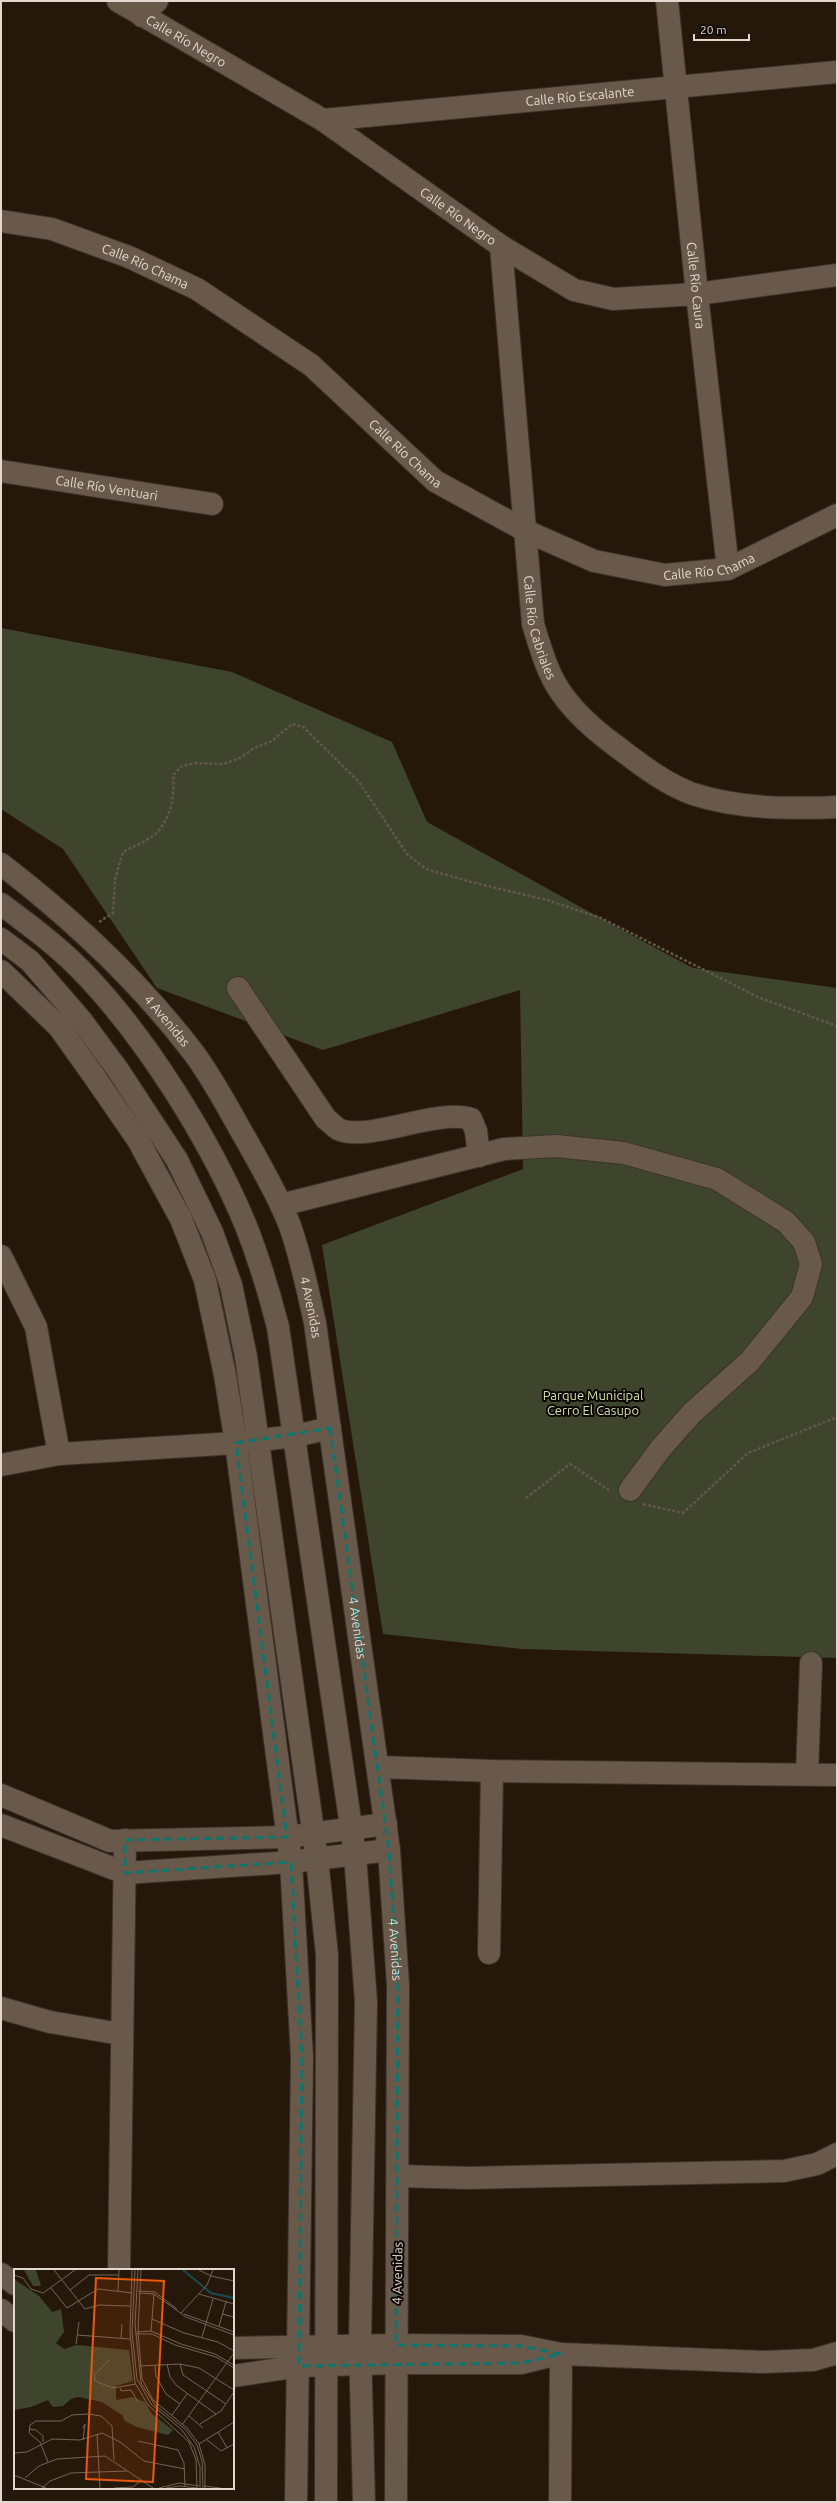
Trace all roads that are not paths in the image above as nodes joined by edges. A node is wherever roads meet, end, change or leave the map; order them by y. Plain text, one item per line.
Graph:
1 (118, 1) edge
2 (667, 1) edge
3 (150, 8) edge
4 (837, 72) edge
5 (676, 86) junction
6 (323, 120) junction
7 (1, 220) edge
8 (502, 246) junction
9 (837, 275) edge
10 (697, 294) junction
11 (1, 471) edge
12 (212, 504) dead end
13 (837, 515) edge
14 (526, 532) junction
15 (728, 569) junction
16 (837, 807) edge
17 (1, 864) edge
18 (1, 904) edge
19 (1, 939) edge
20 (1, 972) edge
21 (238, 988) dead end
22 (479, 1156) junction
23 (281, 1205) junction
24 (1, 1256) edge
25 (330, 1428) junction
26 (295, 1436) junction
27 (260, 1439) junction
28 (236, 1443) junction
29 (59, 1454) junction
30 (1, 1465) edge
31 (626, 1495) road end
32 (811, 1663) dead end
33 (379, 1767) junction
34 (492, 1771) junction
35 (807, 1774) junction
36 (837, 1775) edge
37 (1, 1795) edge
38 (386, 1824) junction
39 (1, 1825) edge
40 (351, 1830) junction
41 (314, 1834) junction
42 (287, 1836) junction
43 (125, 1840) junction
44 (389, 1850) junction
45 (355, 1854) junction
46 (317, 1859) junction
47 (292, 1862) junction
48 (125, 1873) junction
49 (489, 1953) dead end
50 (1, 2008) edge
51 (120, 2034) junction
52 (837, 2154) edge
53 (399, 2176) junction
54 (119, 2269) edge
55 (1, 2274) edge
56 (14, 2283) edge
57 (1, 2310) edge
58 (14, 2320) edge
59 (234, 2348) edge
60 (837, 2353) edge
61 (360, 2354) junction
62 (396, 2354) junction
63 (561, 2354) junction
64 (326, 2355) junction
65 (299, 2356) junction
66 (234, 2376) edge
67 (296, 2502) edge
68 (326, 2502) edge
69 (364, 2502) edge
70 (396, 2502) edge
71 (560, 2502) edge

1 - 3 street, Calle Río Negro
2 - 5 street, Calle Río Caura
3 - 6 street, Calle Río Negro
4 - 5 street, Calle Río Escalante
5 - 6 street, Calle Río Escalante
5 - 10 street, Calle Río Caura
6 - 8 street, Calle Río Negro
7 - 14 street, Calle Río Chama
8 - 10 street, Calle Río Negro
8 - 14 street, Calle Río Cabriales
9 - 10 street, Calle Río Negro
10 - 15 street, Calle Río Caura
11 - 12 street, Calle Río Ventuari
13 - 15 street, Calle Río Chama
14 - 15 street, Calle Río Chama
14 - 16 street, Calle Río Cabriales
17 - 23 street, 4 Avenidas
18 - 26 street
19 - 27 street
20 - 28 street
21 - 22 street
22 - 23 street
22 - 31 street
23 - 25 street, 4 Avenidas
24 - 29 street
25 - 26 street
25 - 33 street, 4 Avenidas
26 - 27 street
26 - 40 street
27 - 28 street
27 - 41 street
28 - 29 street
28 - 42 street
29 - 30 street
32 - 35 street
33 - 34 street
33 - 38 street, 4 Avenidas
34 - 35 street
34 - 49 street
35 - 36 street
37 - 43 street
38 - 40 street
38 - 44 street, 4 Avenidas
39 - 48 street
40 - 41 street
40 - 45 street
41 - 42 street
41 - 46 street
42 - 43 street
42 - 47 street
43 - 48 street
44 - 45 street
44 - 53 street, 4 Avenidas
45 - 46 street
45 - 61 street
46 - 47 street
46 - 64 street
47 - 48 street
47 - 65 street
48 - 51 street
50 - 51 street
51 - 54 street
52 - 53 street
53 - 62 street, 4 Avenidas
55 - 56 street
57 - 58 street
59 - 65 street
60 - 63 street
61 - 62 street
61 - 64 street
61 - 69 street
62 - 63 street
62 - 70 street, 4 Avenidas
63 - 71 street
64 - 65 street
64 - 68 street
65 - 66 street
65 - 67 street

